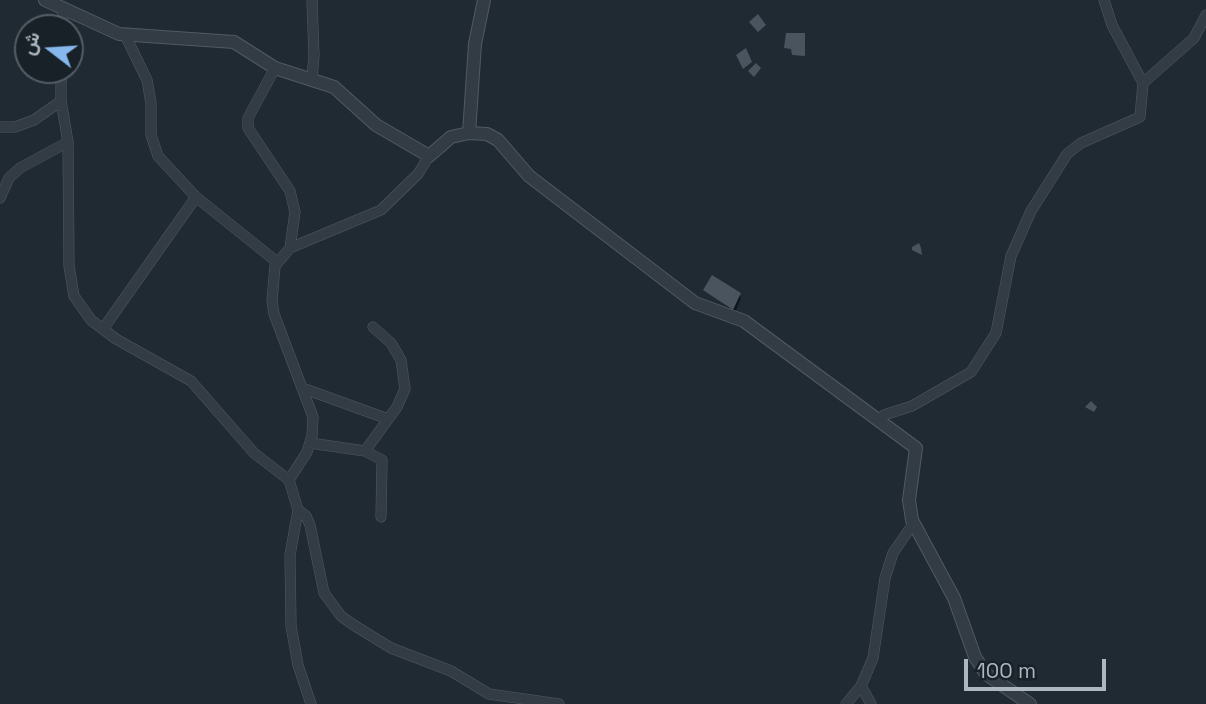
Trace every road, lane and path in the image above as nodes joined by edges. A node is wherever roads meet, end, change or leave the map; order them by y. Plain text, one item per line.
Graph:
1 (45, 0) edge
2 (312, 0) edge
3 (484, 0) edge
4 (1104, 0) edge
5 (63, 10) junction
6 (63, 14) edge
7 (1206, 15) edge
8 (125, 35) junction
9 (275, 68) junction
10 (312, 78) junction
11 (1143, 83) junction
12 (61, 84) edge
13 (61, 101) junction
14 (0, 127) edge
15 (469, 133) junction
16 (68, 142) junction
17 (429, 156) junction
18 (195, 197) junction
19 (0, 198) edge
20 (290, 248) junction
21 (278, 262) junction
22 (373, 327) dead end
23 (103, 329) junction
24 (304, 389) junction
25 (388, 419) junction
26 (878, 420) junction
27 (310, 443) junction
28 (365, 451) junction
29 (289, 480) junction
30 (298, 510) junction
31 (381, 517) dead end
32 (913, 524) junction
33 (861, 686) junction
34 (311, 704) edge
35 (559, 704) edge
36 (846, 704) edge
37 (871, 704) edge
38 (1030, 704) edge

1 - 5 street
2 - 10 street
3 - 15 street
4 - 11 street
5 - 6 street
5 - 8 street
7 - 11 street
8 - 9 street
8 - 18 street
9 - 10 street
9 - 20 street
10 - 17 street
11 - 26 street
12 - 13 street
13 - 14 street
13 - 16 street
15 - 17 street
15 - 26 street
16 - 19 street
16 - 23 street
17 - 20 street
18 - 21 street
18 - 23 street
20 - 21 street
21 - 24 street
22 - 25 street
23 - 29 street
24 - 25 street
24 - 27 street
25 - 28 street
26 - 32 street
27 - 28 street
27 - 29 street
28 - 31 street
29 - 30 street
30 - 34 street
30 - 35 street
32 - 33 street
32 - 38 street
33 - 36 street
33 - 37 street

